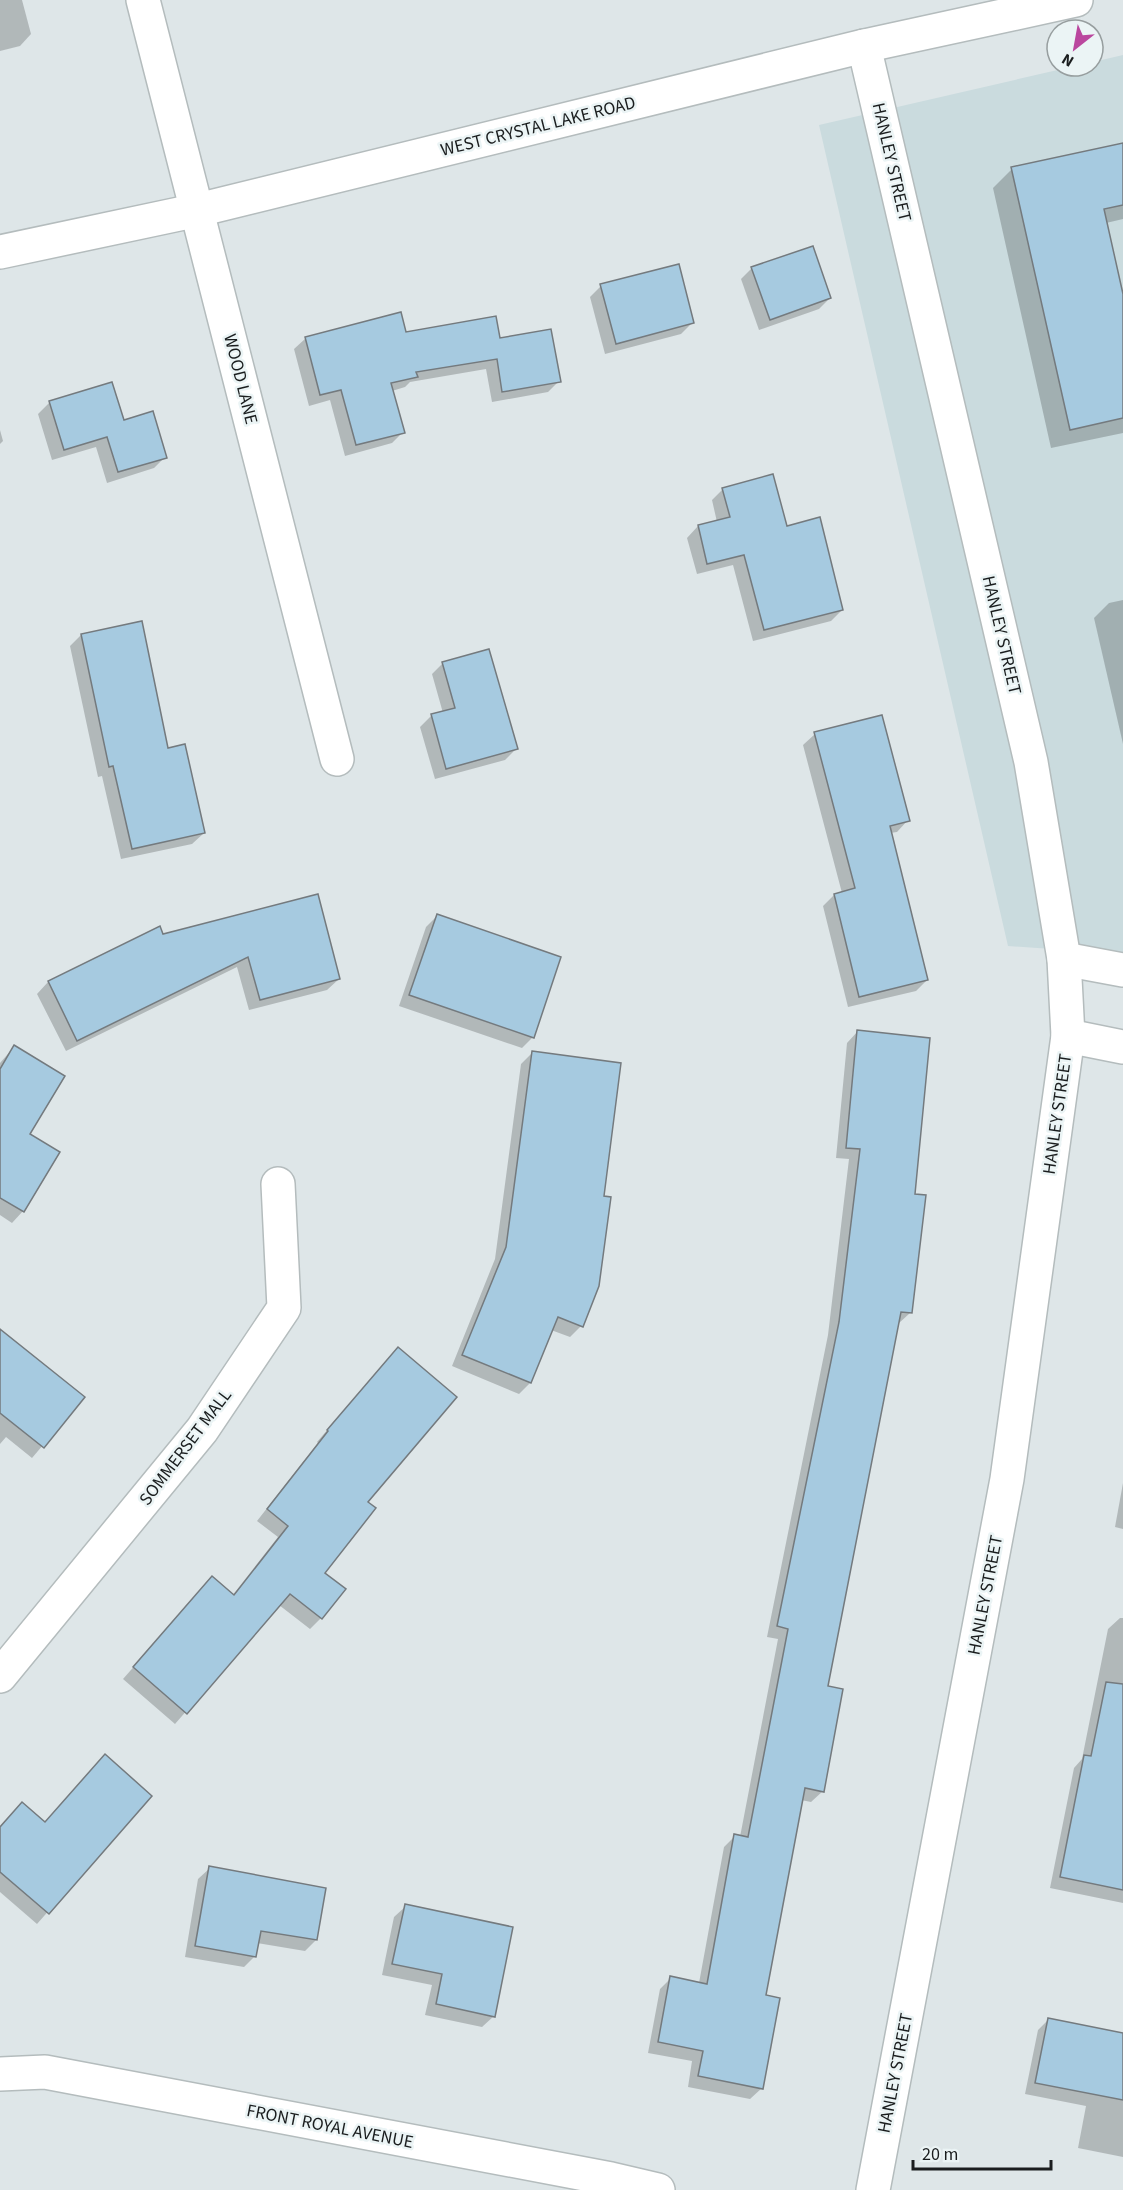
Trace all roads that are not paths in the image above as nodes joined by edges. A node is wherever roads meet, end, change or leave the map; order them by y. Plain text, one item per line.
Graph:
1 (143, 0) edge
2 (1077, 0) edge
3 (864, 46) junction
4 (198, 210) junction
5 (0, 252) edge
6 (337, 759) dead end
7 (1064, 959) junction
8 (1123, 970) edge
9 (1068, 1036) junction
10 (1123, 1047) edge
11 (278, 1184) dead end
12 (0, 1676) edge
13 (0, 2074) edge
14 (610, 2184) edge
15 (658, 2190) edge
16 (873, 2190) edge

1 - 4 street, WOOD LANE
2 - 3 street, WEST CRYSTAL LAKE ROAD
3 - 4 street, WEST CRYSTAL LAKE ROAD
3 - 7 street, HANLEY STREET
4 - 5 street, WEST CRYSTAL LAKE ROAD
4 - 6 street, WOOD LANE
7 - 8 street
7 - 9 street, HANLEY STREET
9 - 10 street
9 - 16 street, HANLEY STREET
11 - 12 street, SOMMERSET MALL
13 - 14 street, FRONT ROYAL AVENUE
14 - 15 street, FRONT ROYAL AVENUE

